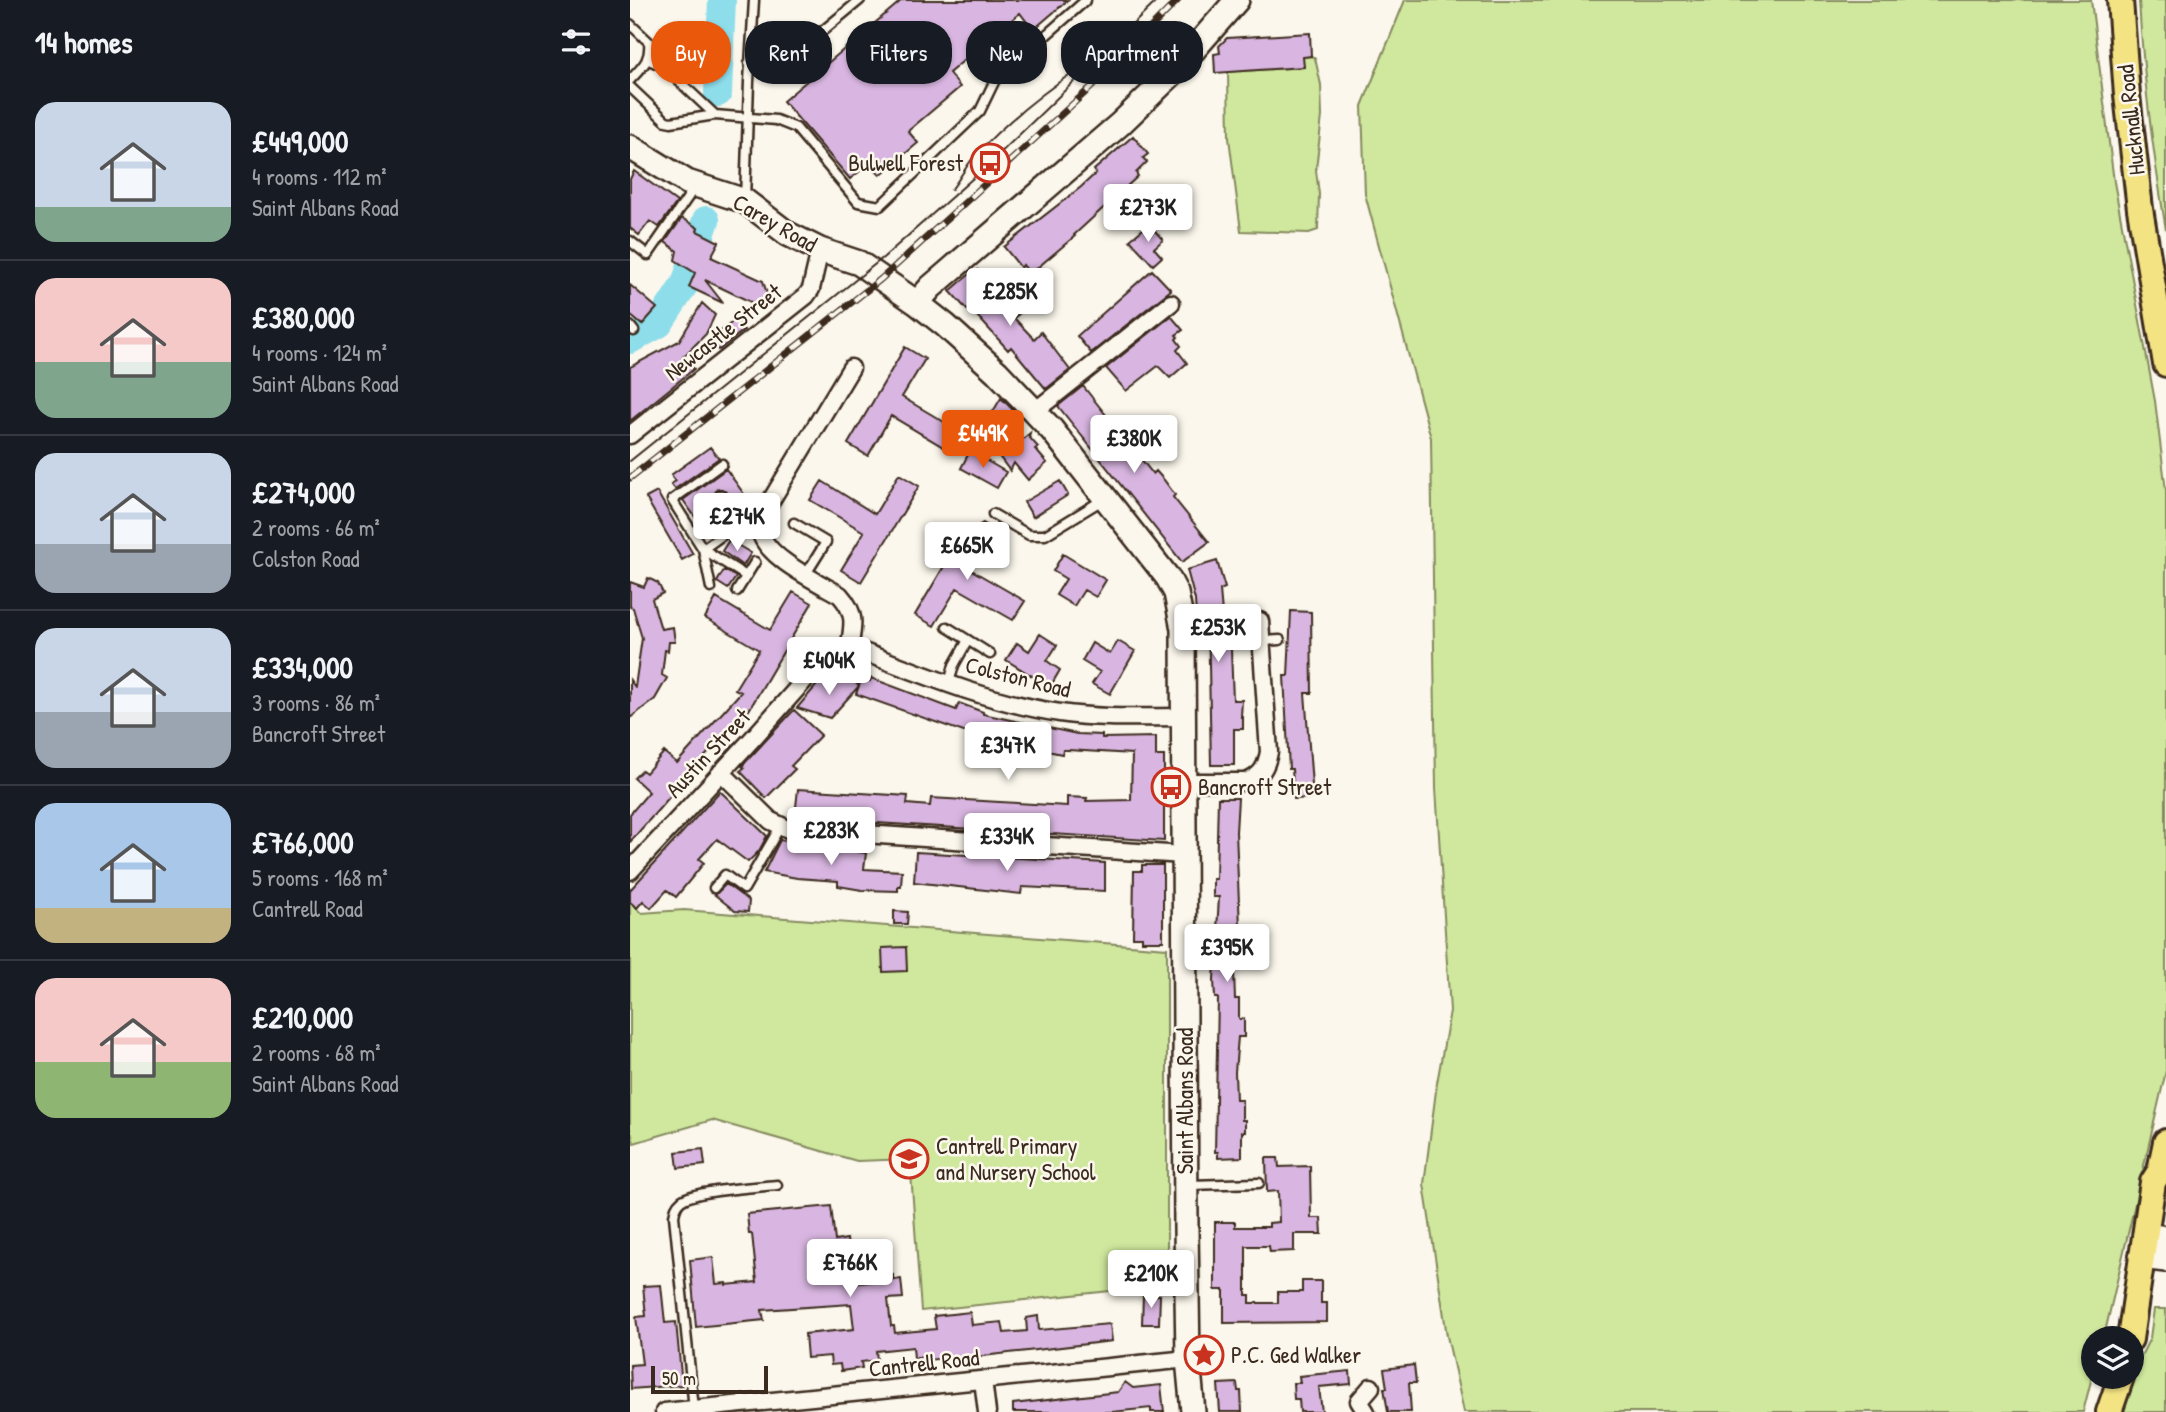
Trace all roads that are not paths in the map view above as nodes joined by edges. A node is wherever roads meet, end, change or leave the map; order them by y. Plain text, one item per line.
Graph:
1 (754, 0) edge
2 (860, 0) edge
3 (1086, 0) edge
4 (1237, 0) edge
5 (2120, 0) edge
6 (753, 21) edge
7 (832, 23) edge
8 (630, 24) edge
9 (649, 60) junction
10 (630, 80) edge
11 (749, 84) edge
12 (630, 87) edge
13 (715, 115) junction
14 (748, 117) junction
15 (630, 147) edge
16 (696, 185) junction
17 (745, 201) junction
18 (630, 242) edge
19 (820, 250) junction
20 (917, 303) junction
21 (1171, 303) dead end
22 (2166, 364) edge
23 (851, 368) dead end
24 (1035, 411) junction
25 (630, 435) edge
26 (722, 464) dead end
27 (720, 495) dead end
28 (1106, 497) junction
29 (993, 514) dead end
30 (794, 523) dead end
31 (735, 526) junction
32 (759, 528) junction
33 (702, 549) junction
34 (755, 562) dead end
35 (806, 574) junction
36 (746, 576) junction
37 (711, 588) dead end
38 (737, 591) dead end
39 (1260, 621) dead end
40 (947, 628) dead end
41 (968, 640) junction
42 (1280, 640) dead end
43 (1262, 642) junction
44 (849, 649) junction
45 (990, 654) dead end
46 (949, 683) junction
47 (1183, 717) junction
48 (721, 772) junction
49 (1184, 782) junction
50 (780, 827) junction
51 (1184, 855) junction
52 (630, 871) edge
53 (714, 888) dead end
54 (2166, 1142) edge
55 (1259, 1183) dead end
56 (777, 1185) dead end
57 (1186, 1185) junction
58 (2156, 1248) edge
59 (2134, 1326) edge
60 (2144, 1326) edge
61 (1188, 1359) junction
62 (983, 1380) junction
63 (1371, 1387) dead end
64 (2117, 1389) edge
65 (1357, 1403) edge
66 (694, 1409) junction
67 (664, 1412) edge
68 (986, 1412) edge
69 (1193, 1412) edge
70 (2109, 1412) edge

1 - 6 lane
2 - 7 lane
3 - 14 lane
4 - 20 street
5 - 22 main road, Hucknall Road
8 - 9 lane
9 - 10 lane
9 - 13 lane
11 - 14 lane
12 - 13 lane
13 - 14 lane
14 - 17 lane
15 - 16 street, Carey Road
16 - 17 street, Carey Road
16 - 18 lane
17 - 19 street, Carey Road
19 - 20 street, Carey Road
19 - 25 street, Newcastle Street
20 - 24 street, Saint Albans Road
21 - 24 street
23 - 32 street
24 - 28 street, Saint Albans Road
26 - 33 lane
27 - 31 lane
28 - 29 lane
28 - 47 street, Saint Albans Road
30 - 35 lane
31 - 32 lane
31 - 33 lane
32 - 35 street
33 - 36 lane
33 - 37 lane
34 - 36 lane
35 - 44 street
36 - 38 lane
39 - 43 street
40 - 41 lane
41 - 45 lane
41 - 46 lane
42 - 43 lane
43 - 49 street
44 - 46 street, Colston Road
44 - 48 street, Austin Street
46 - 47 street, Colston Road
47 - 49 street, Saint Albans Road
48 - 50 street
48 - 52 street, Austin Street
49 - 51 street, Saint Albans Road
50 - 51 street
50 - 53 lane
51 - 57 street, Saint Albans Road
54 - 58 main road
55 - 57 lane
56 - 66 lane
57 - 61 street, Saint Albans Road
58 - 59 main road
58 - 60 main road
61 - 62 street, Cantrell Road
61 - 69 street, Saint Albans Road
62 - 66 street, Cantrell Road
62 - 68 street
63 - 65 street
64 - 70 main road
66 - 67 street, Cantrell Road

